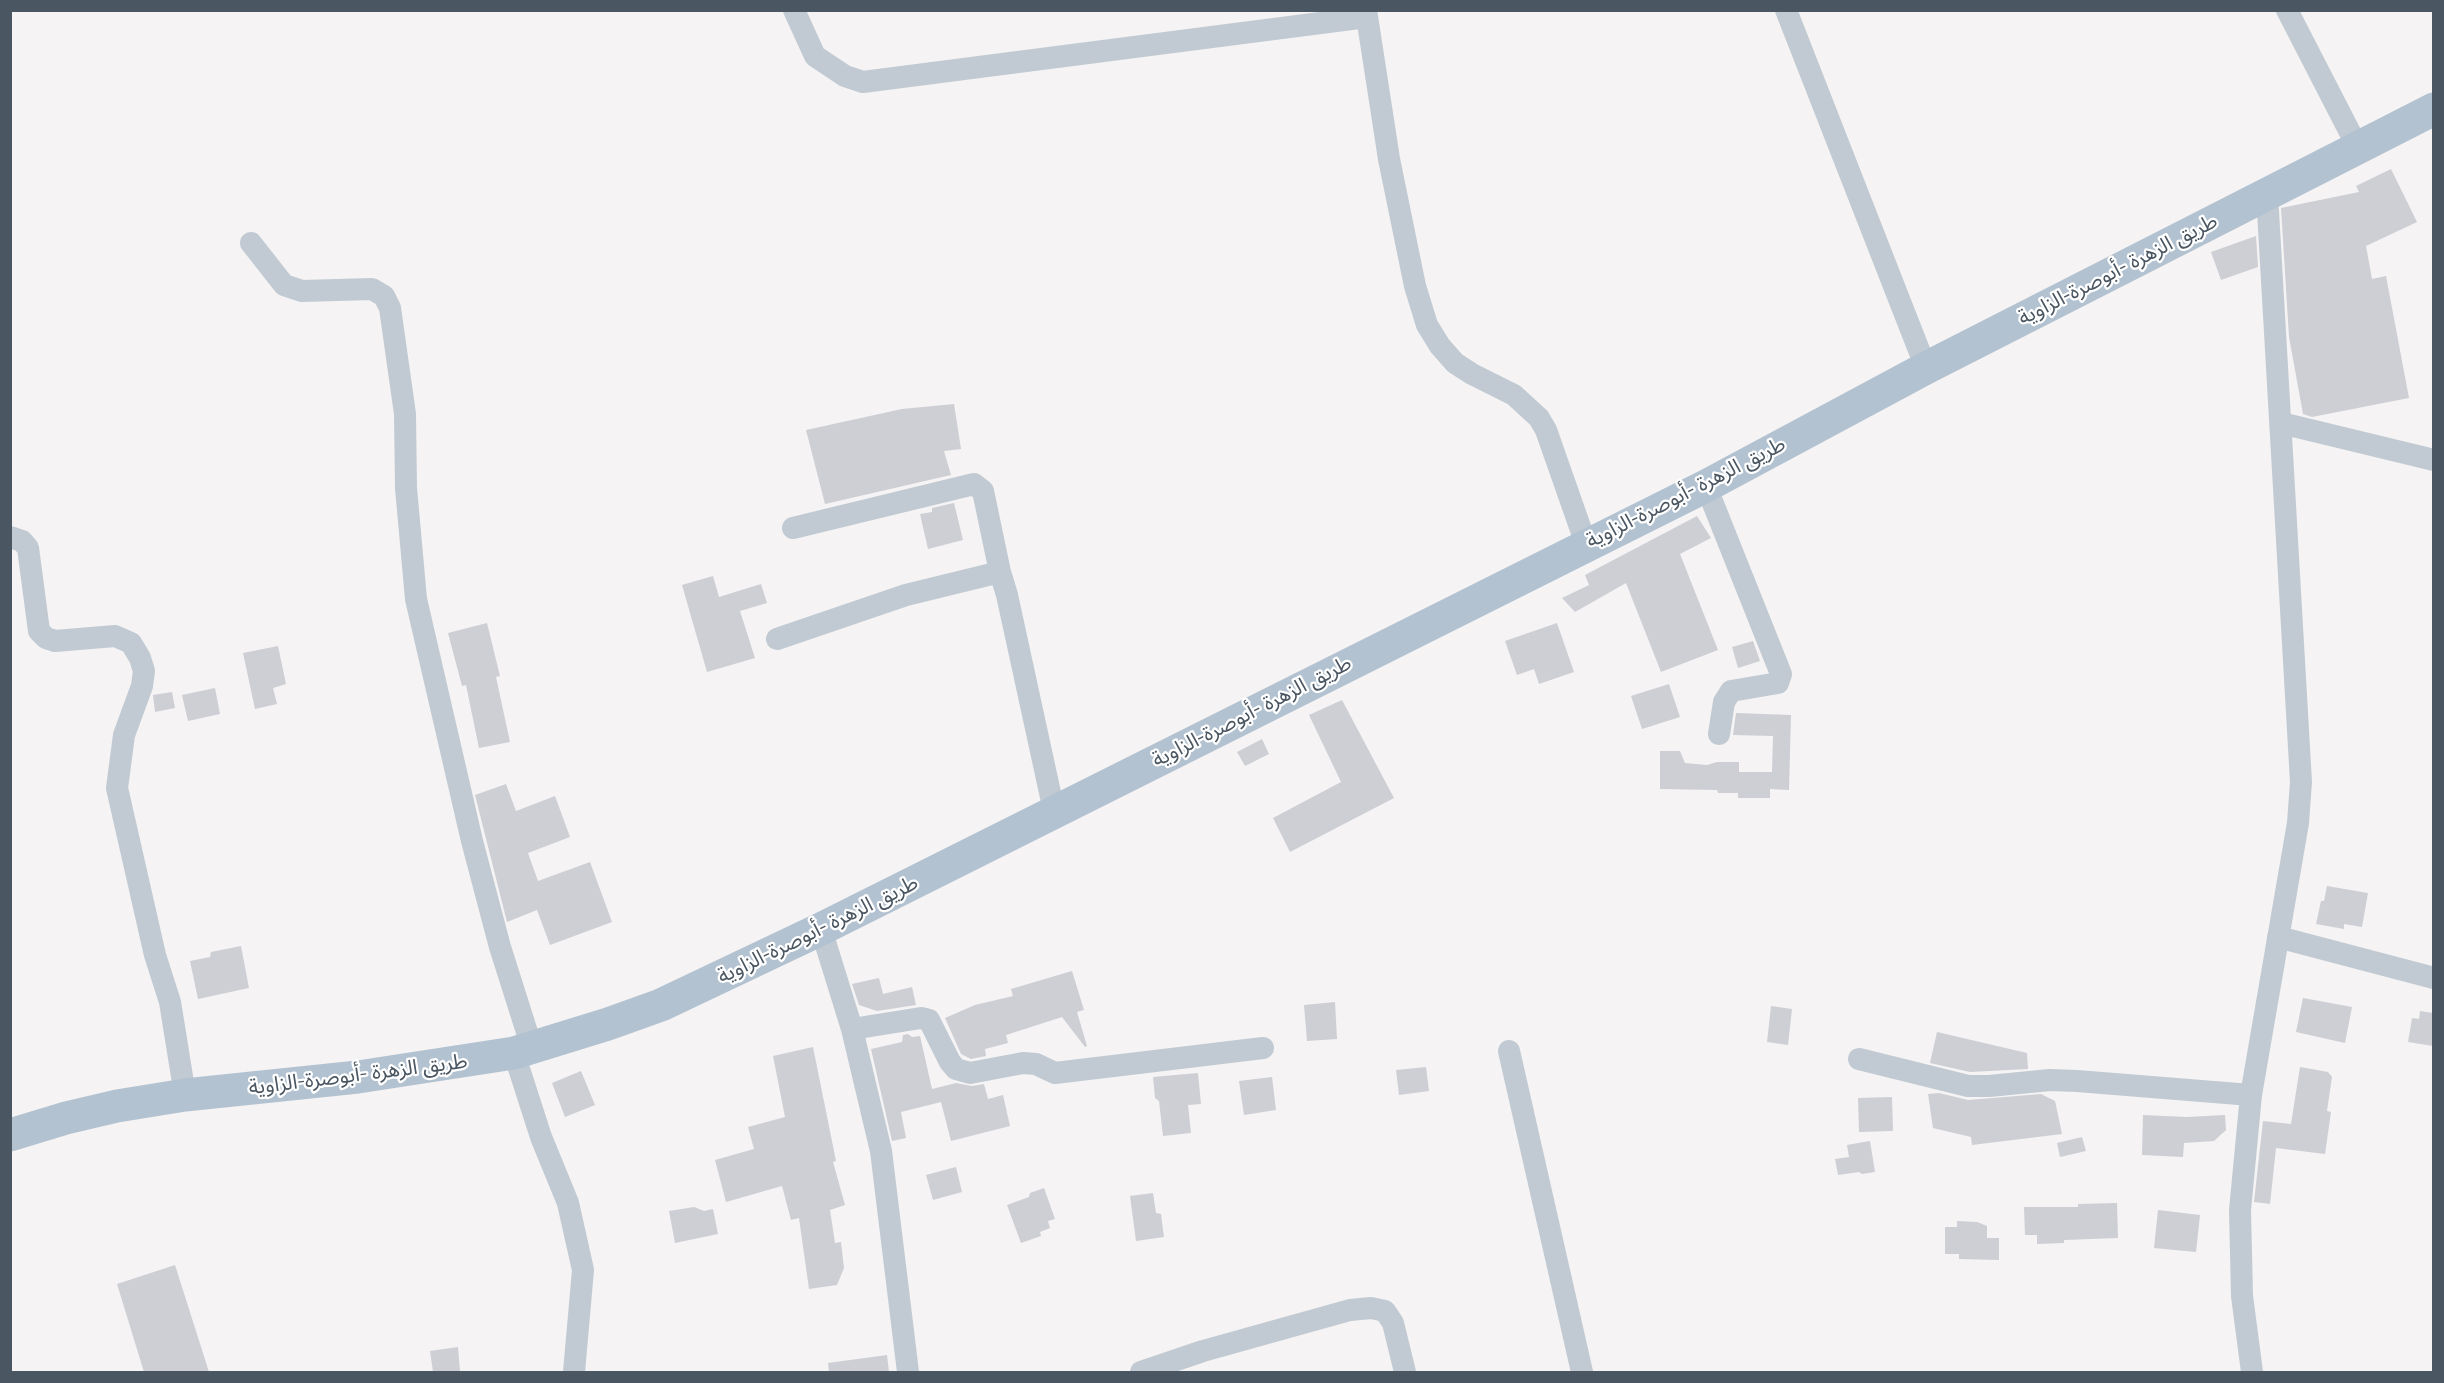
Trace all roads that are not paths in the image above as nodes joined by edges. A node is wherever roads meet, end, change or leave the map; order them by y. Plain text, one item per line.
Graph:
1 (794, 10) edge
2 (1786, 10) edge
3 (2287, 10) edge
4 (1367, 14) edge
5 (2433, 110) edge
6 (2357, 146) junction
7 (2267, 194) junction
8 (251, 243) dead end
9 (1926, 368) junction
10 (2281, 423) junction
11 (2433, 460) edge
12 (1706, 486) junction
13 (793, 528) dead end
14 (10, 537) edge
15 (1586, 544) junction
16 (1000, 572) junction
17 (777, 639) dead end
18 (1719, 734) dead end
19 (1054, 811) junction
20 (821, 929) junction
21 (2278, 937) junction
22 (2433, 978) edge
23 (852, 1029) junction
24 (1263, 1048) dead end
25 (523, 1051) junction
26 (1509, 1051) dead end
27 (1859, 1059) dead end
28 (185, 1095) junction
29 (2251, 1095) junction
30 (10, 1135) edge
31 (574, 1372) edge
32 (908, 1372) edge
33 (1141, 1372) edge
34 (1405, 1372) edge
35 (1582, 1372) edge
36 (2252, 1372) edge

1 - 4 street
2 - 9 street
3 - 6 street
4 - 15 street
5 - 6 main road, طريق الزهرة -أبوصرة-الزاوية
6 - 7 main road, طريق الزهرة -أبوصرة-الزاوية
7 - 9 main road, طريق الزهرة -أبوصرة-الزاوية
7 - 10 street
8 - 25 street
9 - 12 main road, طريق الزهرة -أبوصرة-الزاوية
10 - 11 street
10 - 21 street
12 - 15 main road, طريق الزهرة -أبوصرة-الزاوية
12 - 18 street
13 - 16 street
14 - 28 street
15 - 19 main road, طريق الزهرة -أبوصرة-الزاوية
16 - 17 street
16 - 19 street
19 - 20 main road, طريق الزهرة -أبوصرة-الزاوية
20 - 23 street
20 - 25 main road, طريق الزهرة -أبوصرة-الزاوية
21 - 22 street
21 - 29 street
23 - 24 street
23 - 32 street
25 - 28 main road, طريق الزهرة -أبوصرة-الزاوية
25 - 31 street
26 - 35 street
27 - 29 street
28 - 30 main road, طريق الزهرة -أبوصرة-الزاوية
29 - 36 street
33 - 34 street

